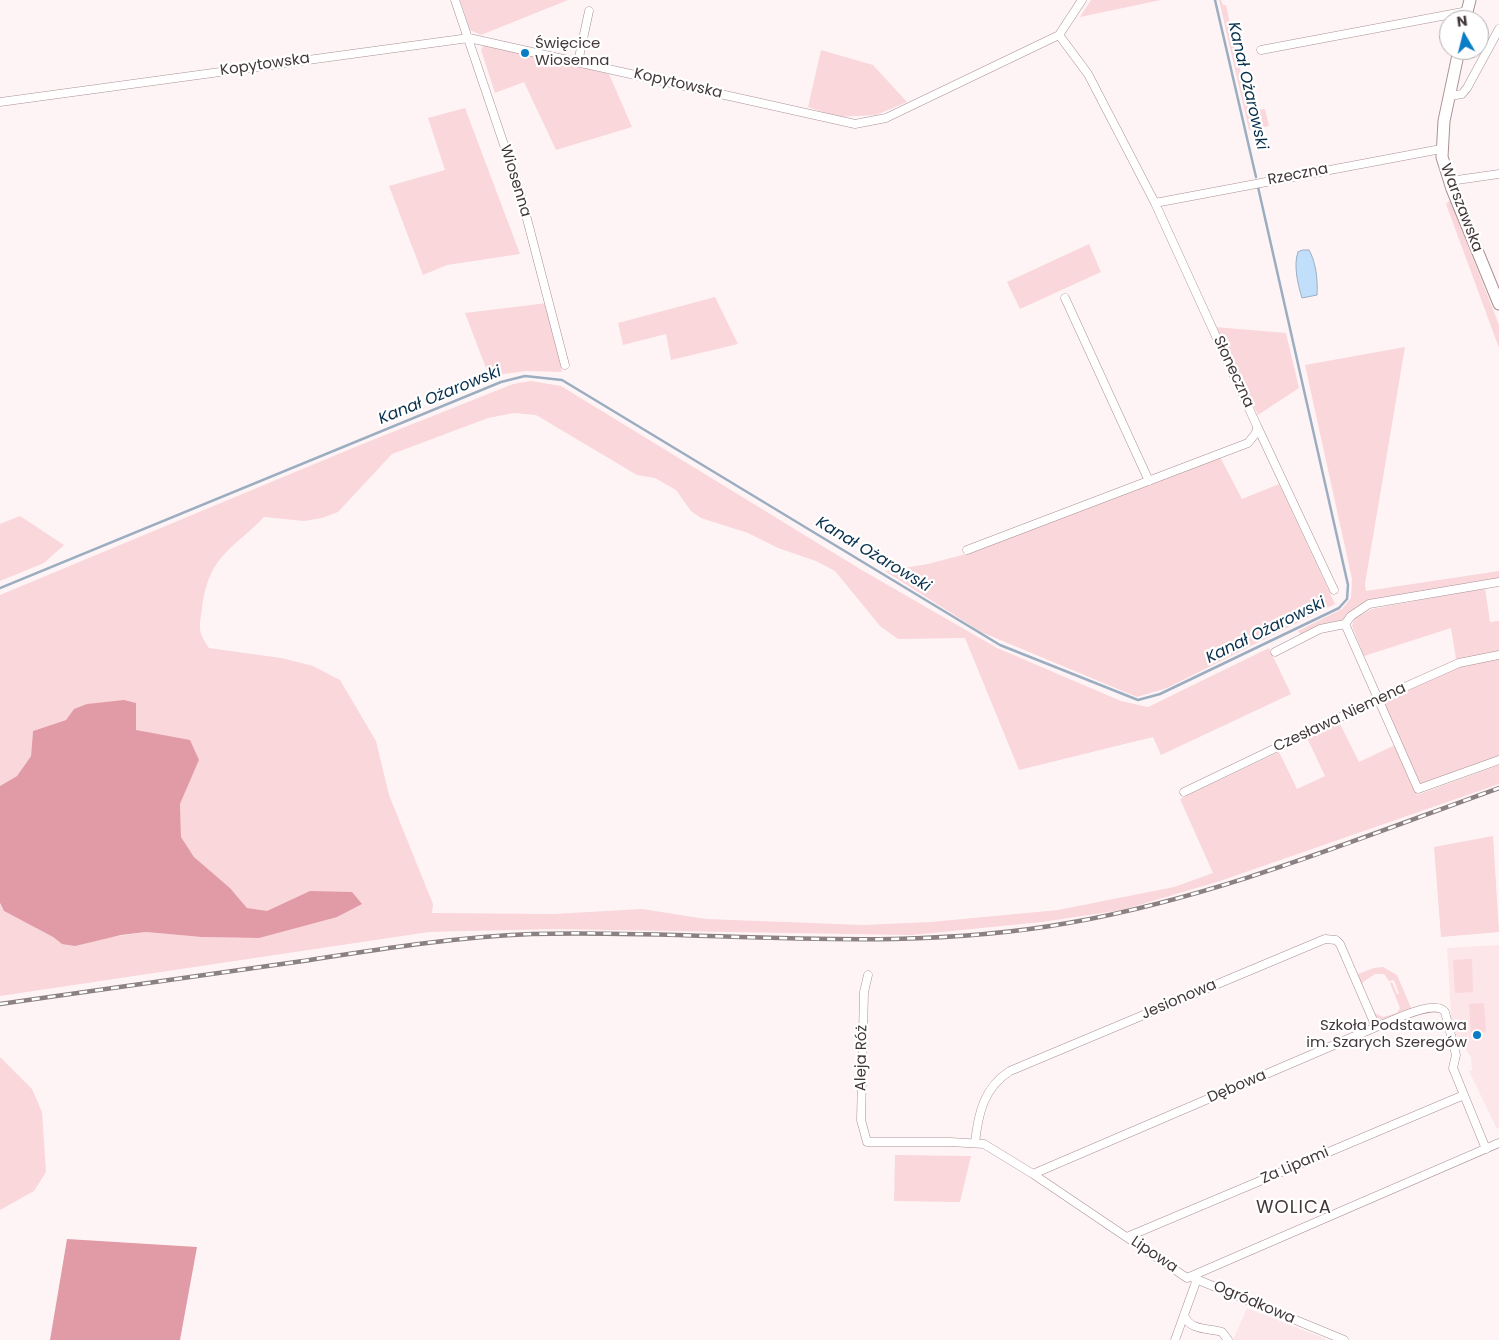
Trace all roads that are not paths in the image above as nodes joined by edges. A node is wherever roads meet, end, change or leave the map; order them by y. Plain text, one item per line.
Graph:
1 (455, 0) edge
2 (1082, 0) edge
3 (589, 12) dead end
4 (1439, 16) edge
5 (1499, 29) edge
6 (1059, 35) junction
7 (469, 38) junction
8 (1261, 50) dead end
9 (1456, 60) edge
10 (578, 62) junction
11 (1450, 96) junction
12 (0, 102) edge
13 (1441, 149) junction
14 (1499, 174) edge
15 (1450, 181) junction
16 (1155, 202) junction
17 (1065, 298) dead end
18 (1499, 304) edge
19 (565, 365) dead end
20 (1257, 426) junction
21 (1149, 481) junction
22 (968, 550) dead end
23 (1499, 582) edge
24 (1334, 590) dead end
25 (1345, 624) junction
26 (1275, 652) dead end
27 (1499, 654) edge
28 (1378, 698) junction
29 (1499, 760) edge
30 (1184, 792) dead end
31 (868, 975) dead end
32 (1376, 1027) junction
33 (1464, 1095) junction
34 (866, 1142) joint
35 (975, 1143) junction
36 (1499, 1143) edge
37 (1486, 1149) junction
38 (1033, 1174) junction
39 (1127, 1237) junction
40 (1194, 1278) junction
41 (1184, 1315) junction
42 (1175, 1340) edge
43 (1228, 1340) edge
44 (1344, 1340) edge

1 - 7 street, Wiosenna
2 - 6 street
3 - 10 street
4 - 8 street
5 - 11 street
6 - 10 street, Kopytowska
6 - 16 street, Słoneczna
7 - 10 street, Kopytowska
7 - 12 street, Kopytowska
7 - 19 street, Wiosenna
9 - 11 main road, Warszawska
11 - 13 main road, Warszawska
13 - 15 main road, Warszawska
13 - 16 street, Rzeczna
14 - 15 street
15 - 18 main road, Warszawska
16 - 20 street, Słoneczna
17 - 21 street
20 - 21 street, Słoneczna
20 - 24 street
21 - 22 street, Słoneczna
23 - 25 street
25 - 26 street
25 - 28 street
27 - 28 street, Czesława Niemena
28 - 29 street
28 - 30 street, Czesława Niemena
31 - 34 street, Aleja Róż
32 - 33 street, Dębowa
32 - 35 street, Jesionowa
32 - 38 street, Dębowa
33 - 37 street
33 - 39 street, Za Lipami
34 - 35 street, Lipowa
35 - 38 street, Lipowa
36 - 37 street, Lipowa
37 - 40 street, Lipowa
38 - 39 street, Lipowa
39 - 40 street, Lipowa
40 - 41 street
40 - 44 street, Ogródkowa
41 - 42 street
41 - 43 street

